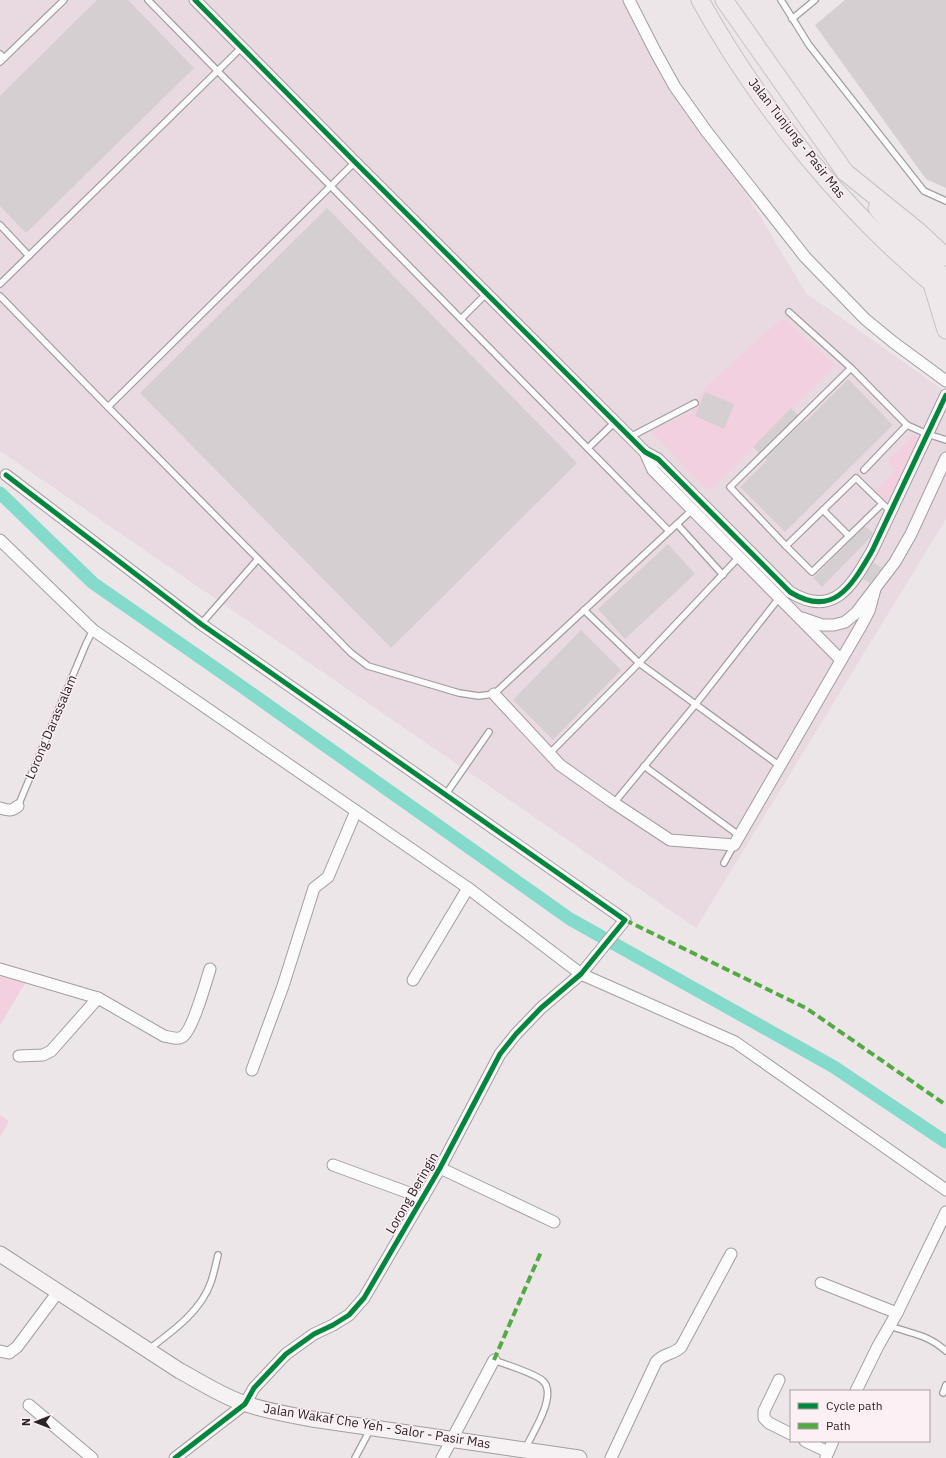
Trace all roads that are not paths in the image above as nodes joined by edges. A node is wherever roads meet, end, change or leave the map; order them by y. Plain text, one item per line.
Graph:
1 (64, 0) edge
2 (148, 0) edge
3 (195, 0) edge
4 (629, 0) edge
5 (700, 0) edge
6 (724, 0) edge
7 (782, 0) edge
8 (815, 0) edge
9 (792, 19) junction
10 (242, 47) junction
11 (1, 58) edge
12 (218, 70) junction
13 (355, 162) junction
14 (845, 172) junction
15 (331, 186) junction
16 (946, 201) edge
17 (0, 225) edge
18 (29, 256) junction
19 (946, 257) edge
20 (939, 282) edge
21 (0, 284) edge
22 (486, 294) junction
23 (946, 295) edge
24 (0, 296) edge
25 (789, 312) dead end
26 (461, 319) junction
27 (946, 330) edge
28 (851, 368) junction
29 (946, 381) edge
30 (946, 395) edge
31 (695, 403) dead end
32 (108, 407) junction
33 (615, 422) junction
34 (907, 425) junction
35 (927, 434) junction
36 (630, 437) junction
37 (946, 440) edge
38 (588, 448) junction
39 (646, 452) junction
40 (946, 458) edge
41 (864, 470) dead end
42 (6, 475) dead end
43 (886, 507) junction
44 (692, 510) junction
45 (823, 510) junction
46 (677, 524) junction
47 (669, 531) junction
48 (849, 536) junction
49 (0, 540) edge
50 (786, 546) junction
51 (739, 557) junction
52 (258, 559) junction
53 (723, 575) junction
54 (875, 589) junction
55 (779, 598) junction
56 (584, 610) junction
57 (797, 616) junction
58 (201, 624) junction
59 (94, 630) junction
60 (841, 660) junction
61 (639, 663) junction
62 (494, 694) junction
63 (695, 705) junction
64 (490, 732) dead end
65 (550, 753) junction
66 (644, 766) junction
67 (780, 766) junction
68 (446, 794) junction
69 (614, 803) junction
70 (18, 806) joint
71 (0, 808) edge
72 (356, 811) junction
73 (737, 840) junction
74 (724, 863) dead end
75 (468, 888) junction
76 (0, 968) edge
77 (210, 969) dead end
78 (581, 974) junction
79 (413, 980) dead end
80 (98, 998) junction
81 (19, 1056) dead end
82 (252, 1070) dead end
83 (334, 1165) dead end
84 (440, 1168) junction
85 (946, 1190) edge
86 (423, 1198) junction
87 (946, 1212) edge
88 (554, 1222) dead end
89 (0, 1254) edge
90 (731, 1254) dead end
91 (218, 1255) dead end
92 (821, 1283) dead end
93 (58, 1292) junction
94 (897, 1313) junction
95 (890, 1326) junction
96 (147, 1350) junction
97 (0, 1351) edge
98 (946, 1351) edge
99 (494, 1360) joint
100 (779, 1380) dead end
101 (946, 1385) edge
102 (856, 1390) edge
103 (943, 1393) dead end
104 (245, 1404) junction
105 (29, 1405) dead end
106 (372, 1427) junction
107 (790, 1434) edge
108 (452, 1439) junction
109 (807, 1442) edge
110 (833, 1442) edge
111 (524, 1450) junction
112 (827, 1455) edge
113 (92, 1458) edge
114 (175, 1458) edge
115 (355, 1458) edge
116 (442, 1458) edge
117 (580, 1458) edge
118 (611, 1458) edge

1 - 11 lane
2 - 12 lane
3 - 10 street
4 - 29 street
5 - 20 main road, Jalan Tunjung - Pasir Mas
6 - 14 main road, Jalan Tunjung - Pasir Mas
7 - 9 lane
8 - 9 lane
9 - 16 lane
10 - 12 lane
10 - 13 street
12 - 15 lane
12 - 18 lane
13 - 15 lane
13 - 22 street
14 - 19 main road, Jalan Tunjung - Pasir Mas
14 - 20 main road
15 - 26 lane
15 - 32 lane
17 - 18 lane
18 - 21 lane
20 - 23 main road, Jalan Tunjung - Pasir Mas
20 - 27 main road
22 - 26 lane
22 - 33 street
24 - 32 lane
25 - 28 lane
26 - 38 lane
28 - 34 lane
28 - 50 lane
30 - 35 street
31 - 36 lane
32 - 52 lane
33 - 36 street
33 - 38 lane
34 - 35 lane
34 - 41 lane
35 - 37 lane
35 - 43 street
36 - 39 street
38 - 47 lane
39 - 43 street
39 - 44 street
40 - 54 street
42 - 58 street
43 - 45 lane
43 - 48 lane
44 - 46 lane
44 - 51 street
45 - 48 lane
45 - 50 lane
46 - 47 lane
46 - 53 lane
47 - 56 lane
48 - 50 lane
49 - 59 street
51 - 53 lane
51 - 55 street
52 - 58 lane
52 - 62 lane
53 - 61 lane
54 - 57 street
54 - 60 street
55 - 57 street
55 - 63 lane
56 - 61 lane
56 - 62 lane
57 - 60 street
58 - 68 street
59 - 70 lane, Lorong Darassalam
59 - 72 street
60 - 67 street
61 - 63 lane
61 - 65 lane
62 - 65 street
63 - 66 lane
63 - 67 lane
64 - 68 lane
65 - 69 street
66 - 69 lane
66 - 73 lane
67 - 73 street
68 - 78 street, Lorong Beringin
69 - 73 street
70 - 71 street, Lorong Darassalam
72 - 75 street
72 - 82 street
73 - 74 lane
75 - 78 street
75 - 79 street
76 - 80 street
77 - 80 street
78 - 84 street, Lorong Beringin
78 - 85 street
80 - 81 street
83 - 86 street
84 - 86 street, Lorong Beringin
84 - 88 street
86 - 104 street, Lorong Beringin
87 - 94 street
89 - 93 main road, Jalan Wakaf Che Yeh - Salor - Pasir Mas
90 - 118 street
91 - 96 lane
92 - 94 street
93 - 96 main road, Jalan Wakaf Che Yeh - Salor - Pasir Mas
93 - 97 street
94 - 95 street
95 - 98 lane
95 - 102 street
96 - 104 main road, Jalan Wakaf Che Yeh - Salor - Pasir Mas
99 - 108 street
99 - 111 lane
100 - 107 street
101 - 103 lane
104 - 106 main road, Jalan Wakaf Che Yeh - Salor - Pasir Mas
104 - 114 street
105 - 113 street
106 - 108 main road, Jalan Wakaf Che Yeh - Salor - Pasir Mas
106 - 115 lane
108 - 111 main road, Jalan Wakaf Che Yeh - Salor - Pasir Mas
108 - 116 street
109 - 112 street
110 - 112 street
111 - 117 main road, Jalan Wakaf Che Yeh - Salor - Pasir Mas

